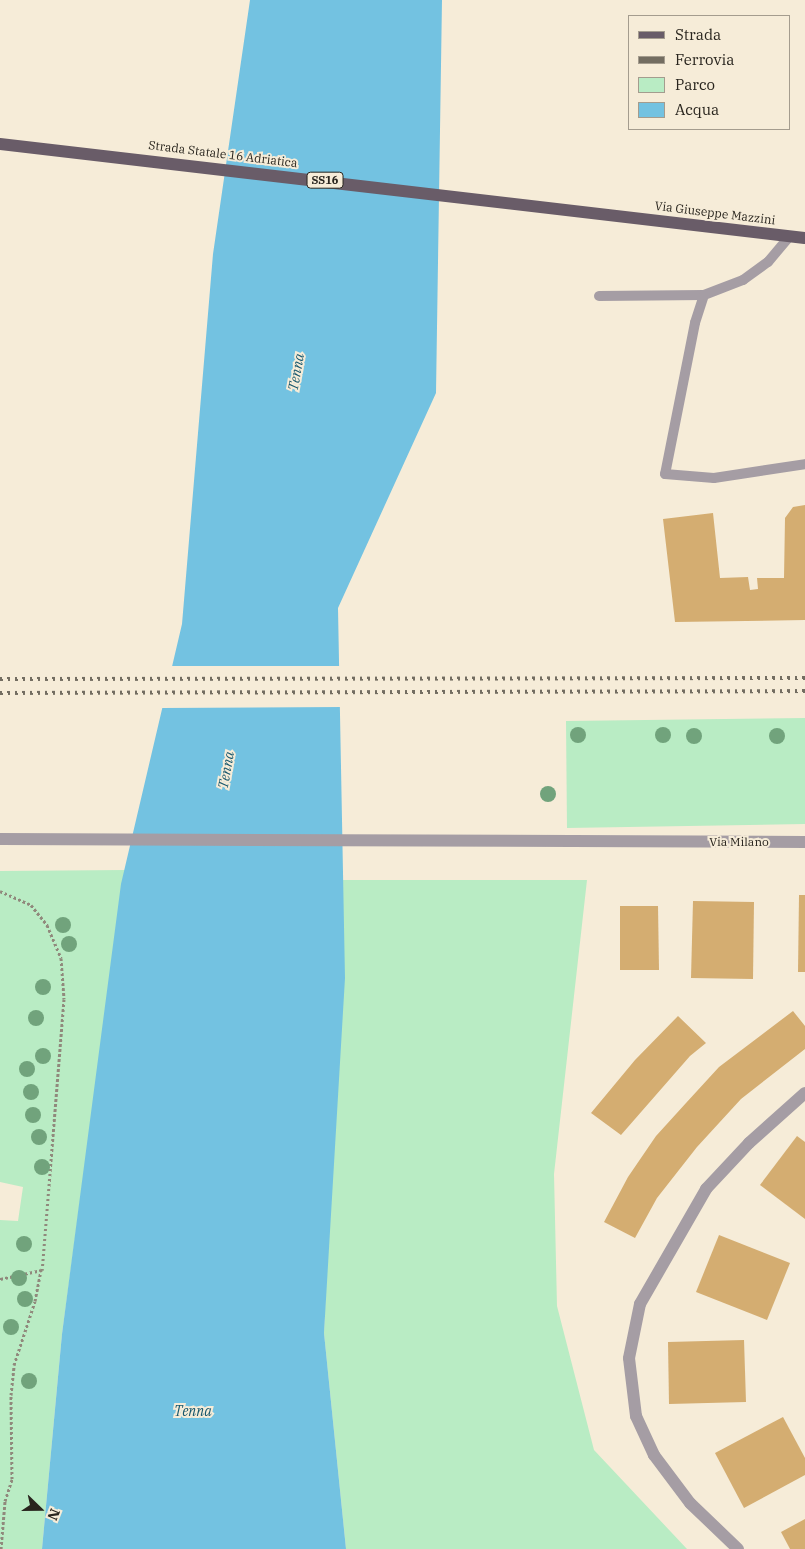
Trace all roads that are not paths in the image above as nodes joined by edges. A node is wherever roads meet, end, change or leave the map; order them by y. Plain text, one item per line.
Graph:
1 (0, 144) edge
2 (622, 215) joint
3 (790, 236) junction
4 (805, 238) edge
5 (704, 295) junction
6 (599, 296) dead end
7 (805, 464) edge
8 (0, 839) edge
9 (805, 842) edge
10 (805, 1093) edge
11 (738, 1549) edge

1 - 2 main road, Strada Statale 16 Adriatica / SS16
2 - 3 main road, Via Giuseppe Mazzini / SS16
3 - 4 main road, Via Giuseppe Mazzini / SS16
3 - 5 lane
5 - 6 lane
5 - 7 lane
8 - 9 street, Via Milano
10 - 11 street

